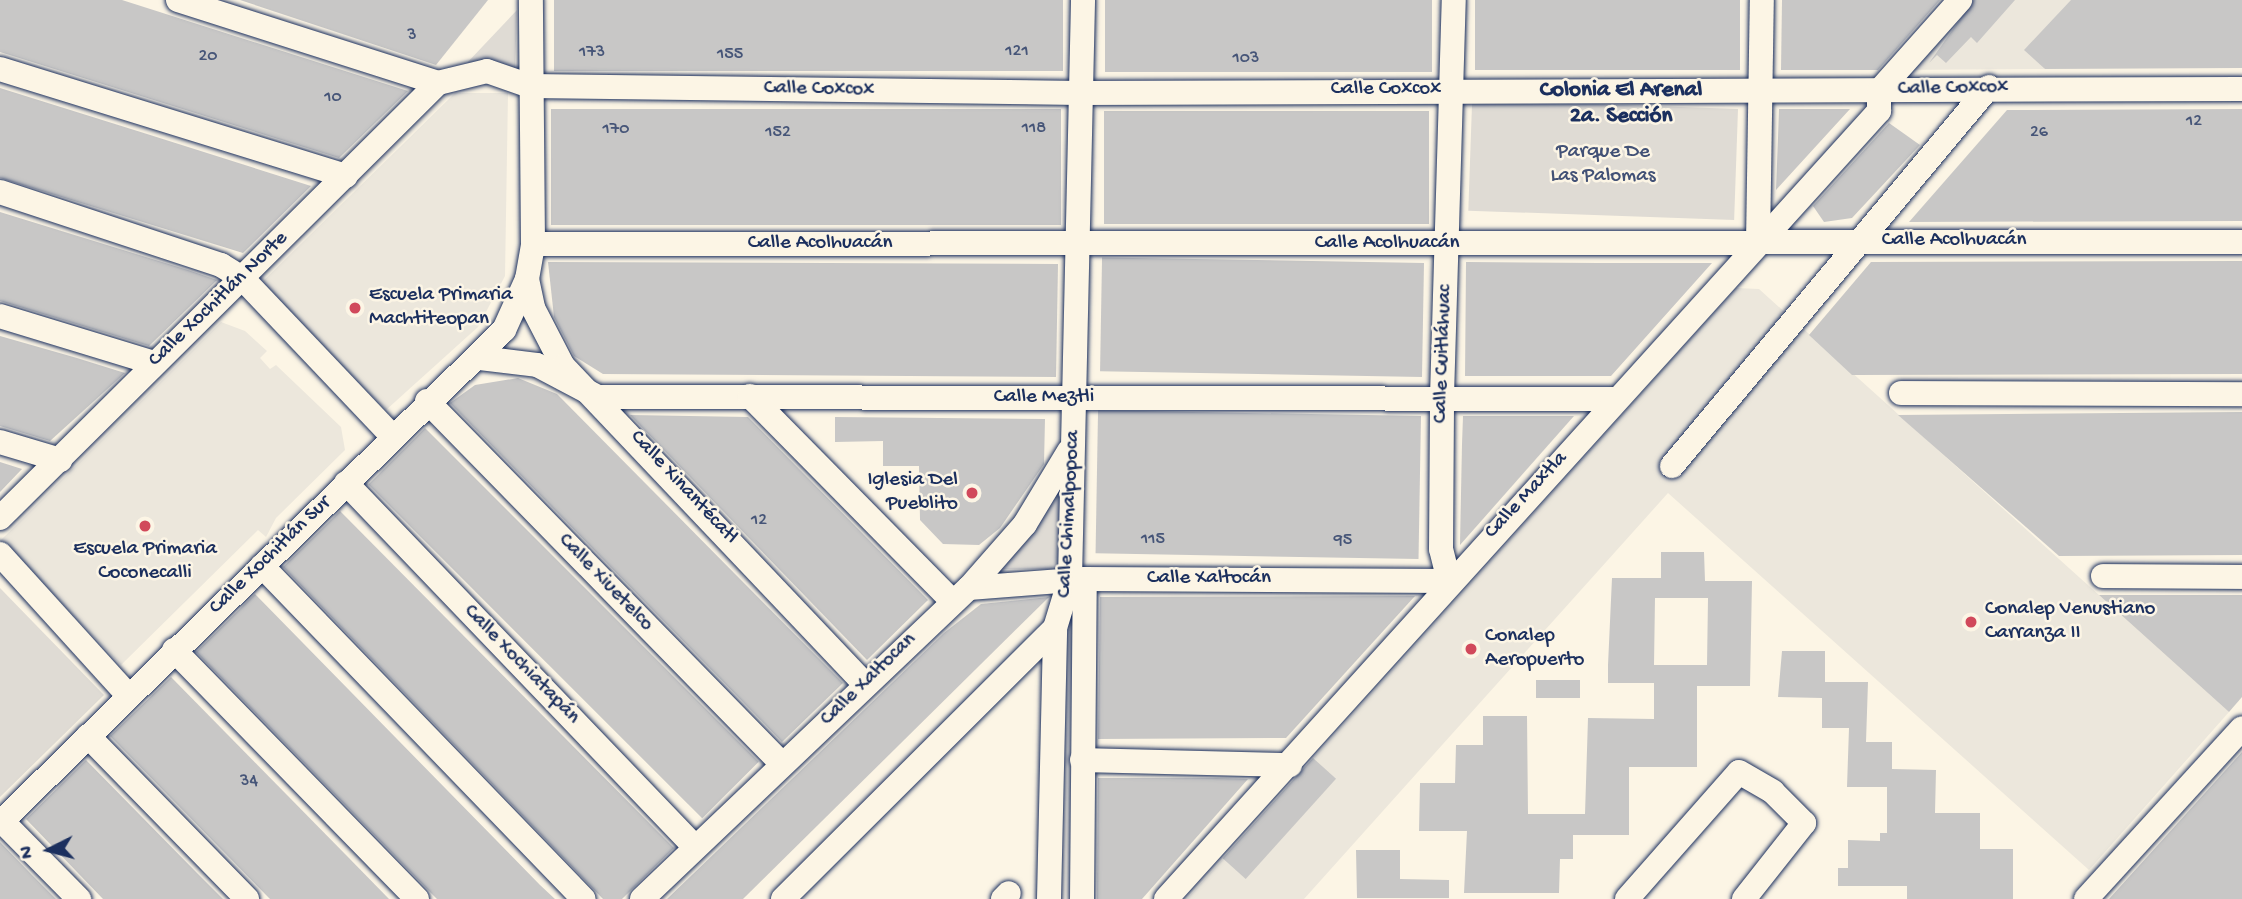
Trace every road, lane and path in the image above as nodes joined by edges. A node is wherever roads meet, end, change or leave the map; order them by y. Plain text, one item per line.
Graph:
1 (178, 0) edge
2 (531, 0) edge
3 (1083, 0) edge
4 (1454, 0) edge
5 (1762, 0) edge
6 (1960, 0) edge
7 (0, 69) edge
8 (438, 83) junction
9 (530, 86) junction
10 (1989, 87) junction
11 (2242, 89) edge
12 (1452, 90) junction
13 (1879, 91) junction
14 (1760, 92) junction
15 (1080, 93) junction
16 (346, 176) junction
17 (0, 192) edge
18 (1860, 241) junction
19 (2242, 242) edge
20 (1447, 243) junction
21 (1758, 243) junction
22 (533, 244) junction
23 (1079, 245) junction
24 (243, 279) junction
25 (527, 279) junction
26 (0, 316) edge
27 (480, 358) junction
28 (154, 363) junction
29 (1901, 393) dead end
30 (2242, 394) edge
31 (750, 396) junction
32 (1442, 396) junction
33 (598, 397) junction
34 (1076, 399) junction
35 (1617, 399) junction
36 (427, 401) junction
37 (393, 437) junction
38 (0, 442) edge
39 (1072, 443) junction
40 (60, 460) junction
41 (1672, 466) dead end
42 (346, 482) junction
43 (0, 517) edge
44 (0, 554) edge
45 (262, 566) junction
46 (2103, 576) dead end
47 (2242, 577) edge
48 (1078, 579) junction
49 (1449, 581) junction
50 (961, 595) junction
51 (1055, 628) junction
52 (174, 650) junction
53 (864, 683) junction
54 (128, 695) junction
55 (2242, 728) edge
56 (88, 736) junction
57 (1082, 760) junction
58 (782, 764) junction
59 (1290, 765) junction
60 (1, 822) edge
61 (695, 847) junction
62 (79, 899) edge
63 (247, 899) edge
64 (417, 899) edge
65 (584, 899) edge
66 (642, 899) edge
67 (783, 899) edge
68 (1049, 899) edge
69 (1082, 899) edge
70 (1166, 899) edge
71 (1627, 899) edge
72 (1744, 899) edge
73 (2086, 899) edge

1 - 8 street
2 - 9 street
3 - 15 street, Calle Chimalpopoca
4 - 12 street, Calle Cuitláhuac
5 - 14 street
6 - 13 street
7 - 16 street
8 - 9 street, Calle Coxcox
8 - 16 street, Calle Xochitlán Norte
9 - 15 street, Calle Coxcox
9 - 22 street
10 - 11 street, Calle Coxcox
10 - 13 street, Calle Coxcox
10 - 18 street
12 - 14 street, Calle Coxcox
12 - 15 street, Calle Coxcox
12 - 20 street, Calle Cuitláhuac
13 - 14 street, Calle Coxcox
13 - 21 street, Calle Maxtla
14 - 21 street
15 - 23 street, Calle Chimalpopoca
16 - 24 street, Calle Xochitlán Norte
17 - 24 street
18 - 19 street, Calle Acolhuacán
18 - 21 street, Calle Acolhuacán
18 - 41 street
20 - 21 street, Calle Acolhuacán
20 - 23 street, Calle Acolhuacán
20 - 32 street, Calle Cuitláhuac
21 - 35 street, Calle Maxtla
22 - 23 street, Calle Acolhuacán
22 - 25 street
23 - 34 street, Calle Chimalpopoca
24 - 28 street, Calle Xochitlán Norte
24 - 37 street
25 - 27 street, Calle Xochitlán Sur
25 - 33 street, Calle Xinantécatl
26 - 28 street
27 - 33 street, Calle Meztli
27 - 36 street, Calle Xochitlán Sur
28 - 40 street, Calle Xochitlán Norte
29 - 30 street
31 - 33 street, Calle Meztli
31 - 34 street, Calle Meztli
31 - 50 street
32 - 34 street, Calle Meztli
32 - 35 street, Calle Meztli
32 - 49 street, Calle Cuitláhuac
33 - 53 street, Calle Xinantécatl
34 - 39 street, Calle Chimalpopoca
35 - 49 street, Calle Maxtla
36 - 37 street, Calle Xochitlán Sur
36 - 58 street, Calle Xiuetelco
37 - 42 street, Calle Xochitlán Sur
38 - 40 street
39 - 48 street, Calle Chimalpopoca
39 - 50 street, Calle Xaltocan
40 - 43 street, Calle Xochitlán Norte
42 - 45 street, Calle Xochitlán Sur
42 - 61 street, Calle Xochiatapán
44 - 54 street
45 - 52 street, Calle Xochitlán Sur
45 - 65 street
46 - 47 street
48 - 49 street, Calle Xaltocán
48 - 50 street, Calle Xaltocán
48 - 51 street, Calle Chimalpopoca
48 - 57 street
49 - 59 street, Calle Maxtla
50 - 53 street, Calle Xaltocan
51 - 67 street
51 - 68 street, Calle Chimalpopoca
52 - 54 street, Calle Xochitlán Sur
52 - 64 street
53 - 58 street, Calle Xaltocan
54 - 56 street, Calle Xochitlán Sur
55 - 73 street
56 - 60 street, Calle Xochitlán Sur
56 - 63 street
57 - 59 street
57 - 69 street
58 - 61 street, Calle Xaltocan
59 - 70 street, Calle Maxtla
60 - 62 street
61 - 66 street, Calle Xaltocan
71 - 72 street

